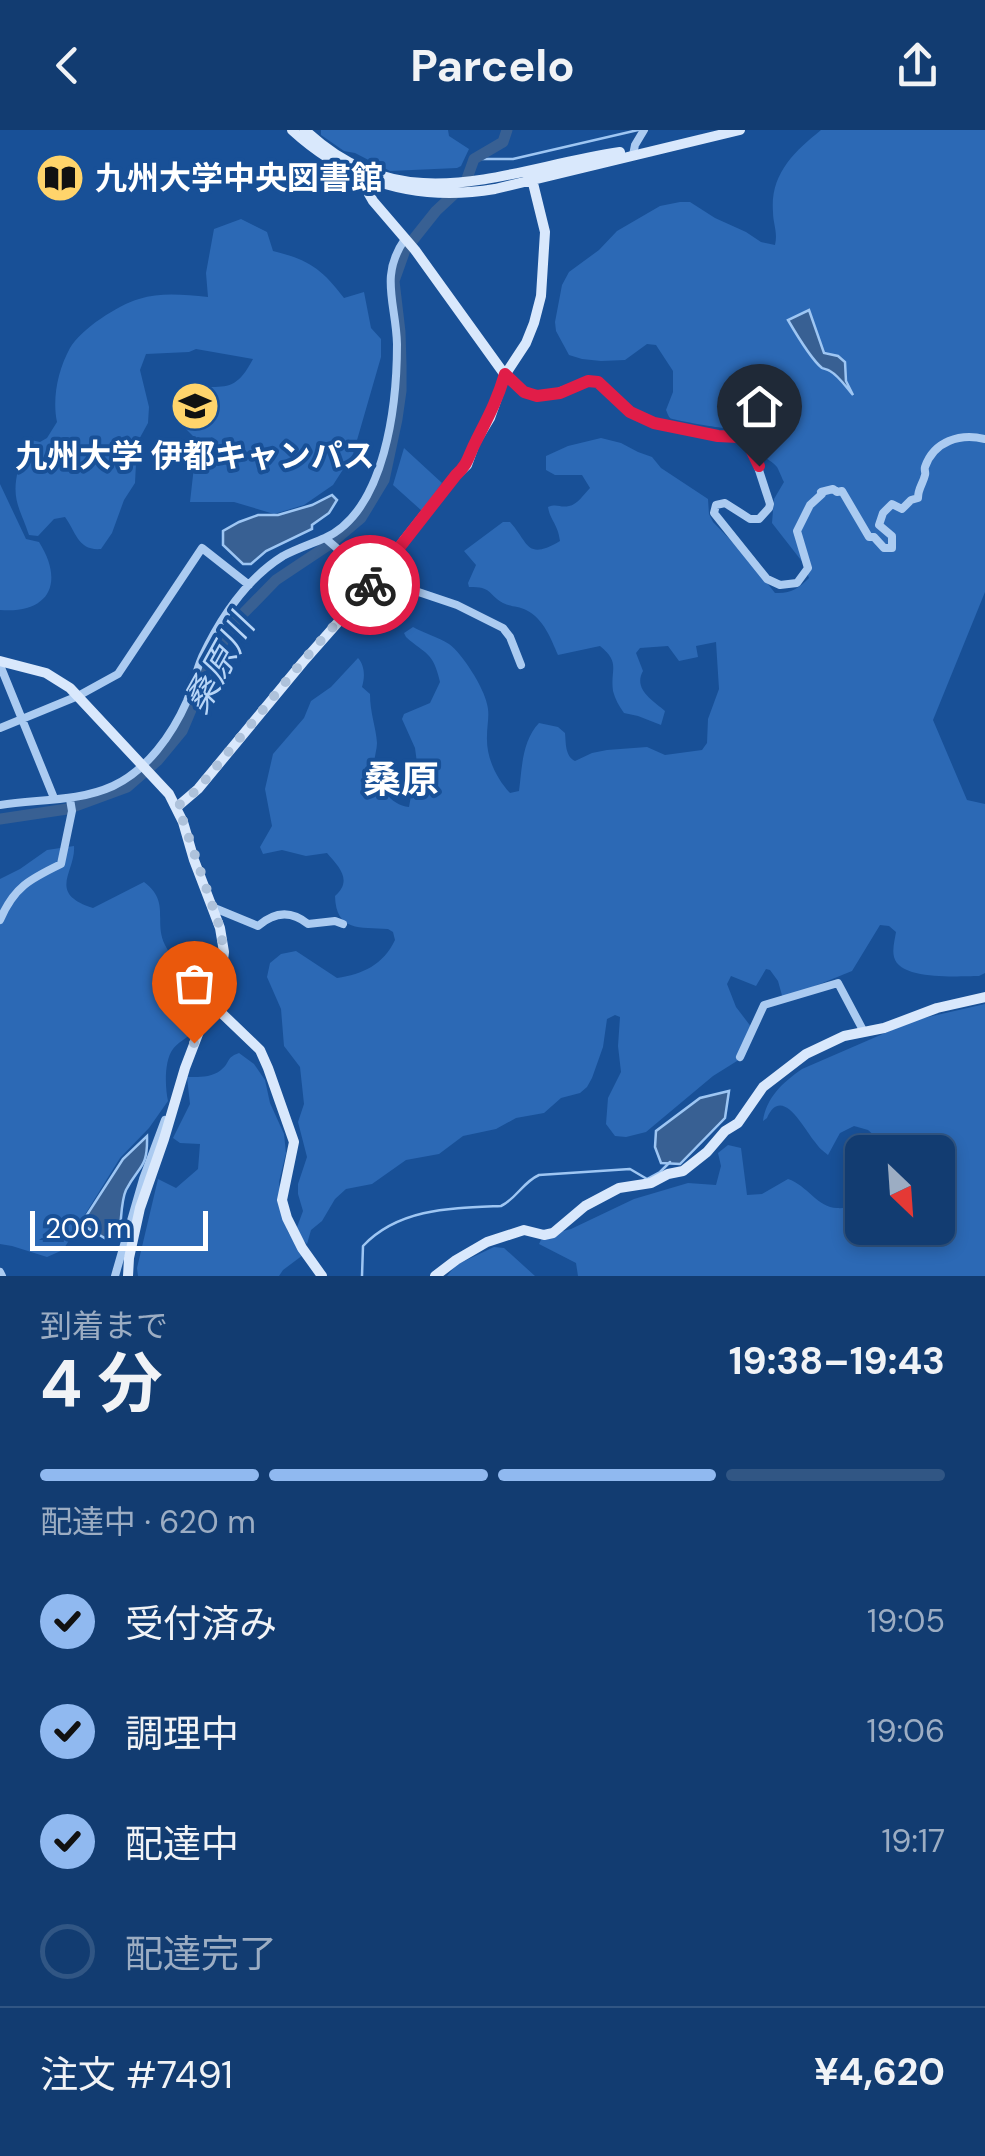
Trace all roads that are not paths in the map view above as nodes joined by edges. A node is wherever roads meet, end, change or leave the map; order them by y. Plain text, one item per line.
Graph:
1 (292, 130) edge
2 (304, 130) edge
3 (740, 130) edge
4 (641, 134) edge
5 (633, 153) junction
6 (531, 175) junction
7 (372, 180) junction
8 (443, 189) junction
9 (408, 243) junction
10 (505, 374) junction
11 (985, 440) edge
12 (326, 539) junction
13 (377, 578) junction
14 (249, 585) junction
15 (0, 663) edge
16 (521, 664) dead end
17 (78, 696) junction
18 (21, 720) junction
19 (0, 728) edge
20 (144, 764) junction
21 (54, 798) junction
22 (70, 798) junction
23 (0, 805) edge
24 (178, 806) junction
25 (212, 907) junction
26 (0, 920) edge
27 (343, 924) dead end
28 (985, 998) edge
29 (210, 1002) junction
30 (864, 1032) junction
31 (740, 1057) dead end
32 (180, 1084) junction
33 (116, 1276) edge
34 (128, 1276) edge
35 (322, 1276) edge
36 (435, 1276) edge

1 - 7 street
2 - 8 street
3 - 5 street
4 - 5 street
5 - 6 street
6 - 8 street
6 - 10 street
7 - 8 street
7 - 9 street
9 - 10 street
9 - 12 street
10 - 11 street
10 - 13 street
12 - 13 street
12 - 14 street
13 - 16 street
13 - 24 street
14 - 17 street
14 - 20 street
15 - 17 street
15 - 18 street
17 - 18 street
17 - 20 street
18 - 19 street
18 - 21 street
20 - 22 street
20 - 24 street
21 - 22 street
21 - 23 street
22 - 26 street
24 - 25 street
25 - 27 street
25 - 29 street
28 - 30 street
29 - 32 street
29 - 35 street
30 - 31 street
30 - 36 street
32 - 33 street
32 - 34 street

